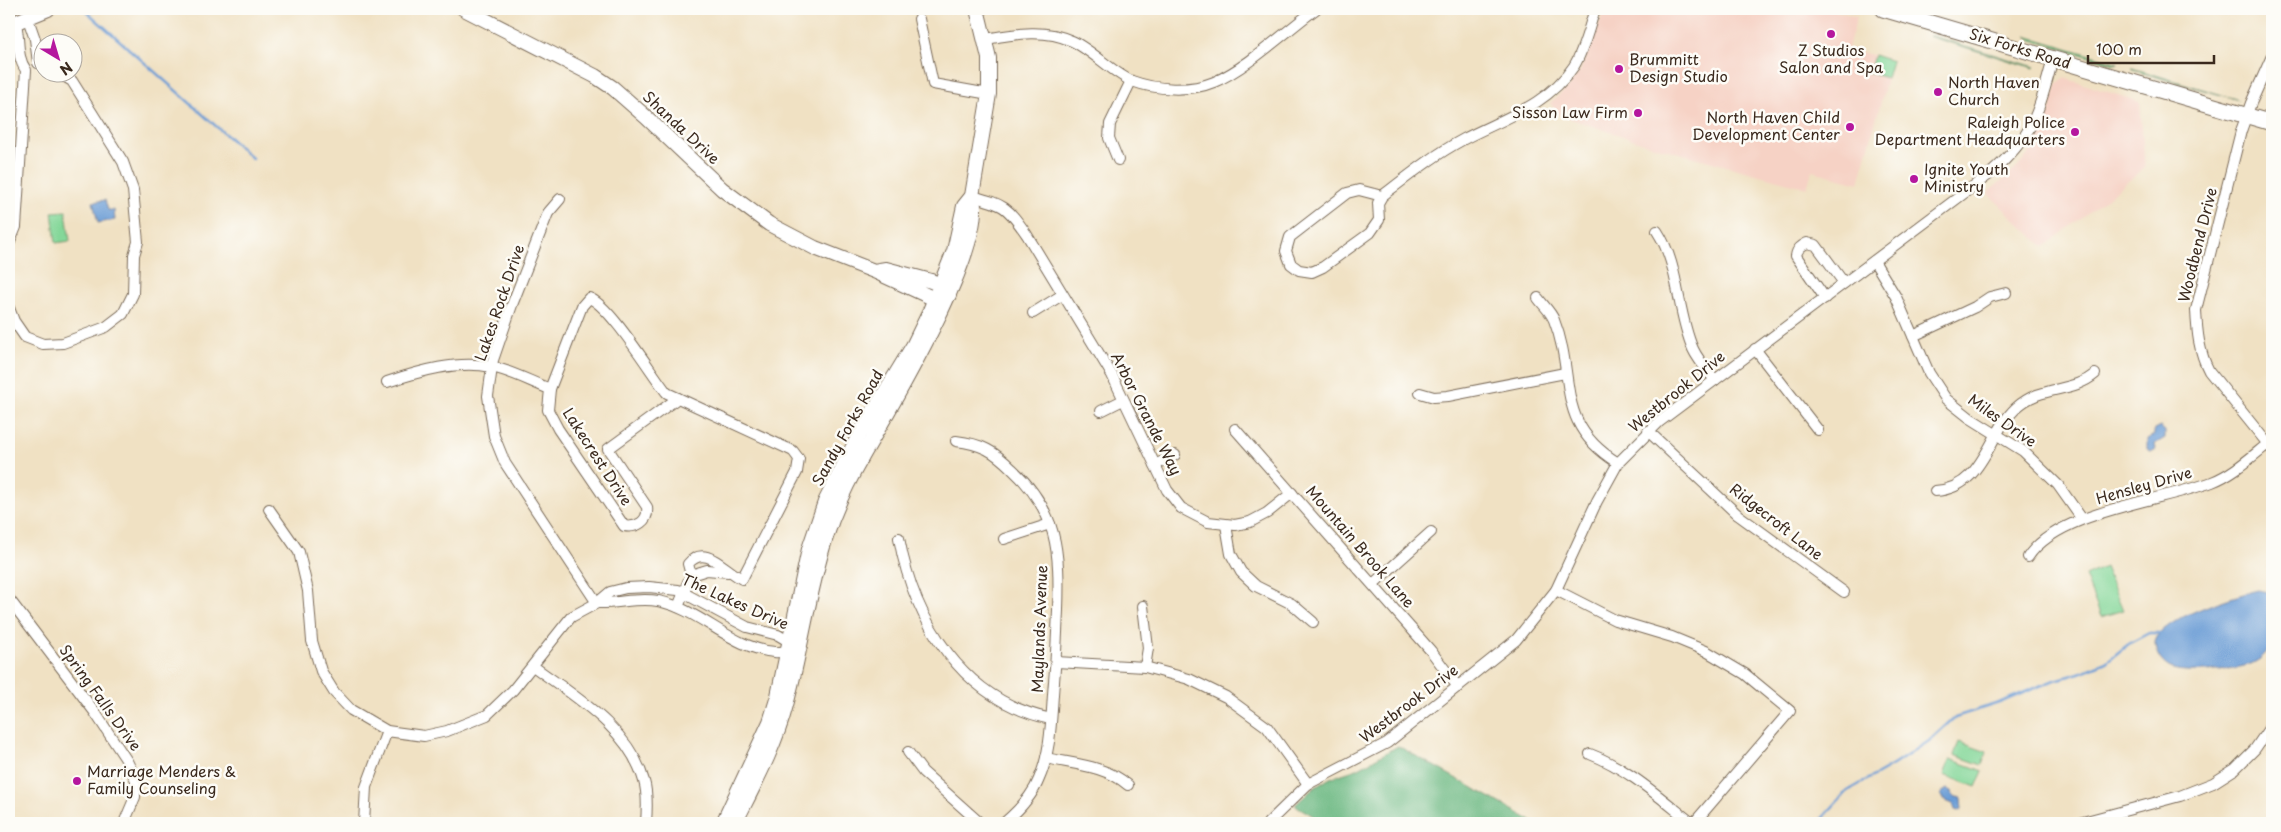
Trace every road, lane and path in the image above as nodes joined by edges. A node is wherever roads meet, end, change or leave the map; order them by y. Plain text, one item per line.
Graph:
1 (48, 9) edge
2 (464, 9) edge
3 (977, 9) edge
4 (1316, 9) edge
5 (1595, 9) edge
6 (1883, 9) edge
7 (919, 19) dead end
8 (17, 22) edge
9 (32, 37) edge
10 (986, 39) junction
11 (2272, 56) edge
12 (2053, 59) junction
13 (32, 64) edge
14 (26, 70) junction
15 (1131, 80) junction
16 (73, 82) edge
17 (990, 94) junction
18 (2246, 116) junction
19 (2272, 123) edge
20 (1118, 160) dead end
21 (972, 196) junction
22 (1382, 196) junction
23 (560, 199) dead end
24 (1657, 231) dead end
25 (9, 244) edge
26 (1874, 261) junction
27 (1844, 283) junction
28 (942, 293) junction
29 (2006, 293) dead end
30 (1062, 295) junction
31 (1538, 298) dead end
32 (1825, 298) junction
33 (9, 308) edge
34 (1033, 313) dead end
35 (1913, 336) junction
36 (1755, 349) junction
37 (492, 367) junction
38 (1565, 373) junction
39 (2095, 374) dead end
40 (1715, 380) junction
41 (387, 382) dead end
42 (550, 388) junction
43 (1420, 393) dead end
44 (678, 398) junction
45 (1123, 400) junction
46 (1101, 411) dead end
47 (1235, 429) dead end
48 (1818, 430) dead end
49 (1648, 431) junction
50 (1997, 436) junction
51 (956, 441) dead end
52 (2270, 446) edge
53 (1175, 455) dead end
54 (1618, 462) junction
55 (1156, 465) junction
56 (1935, 491) dead end
57 (1292, 492) junction
58 (269, 509) dead end
59 (2082, 519) junction
60 (1050, 524) junction
61 (1226, 525) junction
62 (1431, 532) dead end
63 (899, 538) dead end
64 (1004, 539) dead end
65 (2028, 557) dead end
66 (714, 566) junction
67 (691, 576) junction
68 (1373, 584) junction
69 (1556, 590) junction
70 (1844, 592) dead end
71 (684, 594) junction
72 (9, 599) edge
73 (597, 603) junction
74 (1144, 606) dead end
75 (678, 607) junction
76 (1313, 622) dead end
77 (792, 647) junction
78 (1056, 662) junction
79 (533, 666) junction
80 (1145, 667) junction
81 (1458, 687) junction
82 (1051, 719) junction
83 (2272, 724) edge
84 (387, 731) junction
85 (908, 752) dead end
86 (1590, 754) dead end
87 (1046, 758) junction
88 (1308, 784) junction
89 (1128, 785) dead end
90 (124, 823) edge
91 (364, 823) edge
92 (646, 823) edge
93 (723, 823) edge
94 (735, 823) edge
95 (980, 823) edge
96 (1004, 823) edge
97 (1268, 823) edge
98 (1693, 823) edge
99 (2079, 823) edge

1 - 8 street
2 - 28 street, Shanda Drive
3 - 10 street, Sandy Forks Road
4 - 15 street
5 - 22 street
6 - 12 main road, Six Forks Road
7 - 17 street
8 - 9 street
8 - 14 street
10 - 15 street
10 - 17 street, Sandy Forks Road
11 - 18 street, Woodbend Drive
12 - 18 main road, Six Forks Road
12 - 26 street, Westbrook Drive
13 - 14 street
14 - 25 street
15 - 20 street
16 - 33 street
17 - 21 street, Sandy Forks Road
18 - 19 main road, Six Forks Road
18 - 52 street, Woodbend Drive
21 - 28 street, Sandy Forks Road
21 - 30 street, Arbor Grande Way
22 - 22 street
23 - 37 street, Lakes Rock Drive
24 - 40 street
26 - 27 street, Westbrook Drive
26 - 35 street, Miles Drive
27 - 32 street, Westbrook Drive
27 - 32 street
28 - 77 street, Sandy Forks Road
29 - 35 street
30 - 34 street
30 - 45 street, Arbor Grande Way
31 - 38 street
32 - 36 street, Westbrook Drive
35 - 50 street, Miles Drive
36 - 40 street, Westbrook Drive
36 - 48 street
37 - 41 street
37 - 42 street
37 - 73 street, Lakes Rock Drive
38 - 43 street
38 - 54 street
39 - 50 street
40 - 49 street, Westbrook Drive
42 - 44 street, Lakecrest Drive
42 - 44 street, Lakecrest Drive
44 - 66 street, Lakecrest Drive
45 - 46 street
45 - 55 street, Arbor Grande Way
47 - 57 street, Mountain Brook Lane
49 - 54 street, Westbrook Drive
49 - 70 street, Ridgecroft Lane
50 - 56 street
50 - 59 street, Miles Drive
51 - 60 street, Maylands Avenue
52 - 59 street, Hensley Drive
53 - 55 street
54 - 69 street, Westbrook Drive
55 - 61 street, Arbor Grande Way
57 - 61 street, Arbor Grande Way
57 - 68 street, Mountain Brook Lane
58 - 84 street, The Lakes Drive
59 - 65 street, Hensley Drive
60 - 64 street
60 - 78 street, Maylands Avenue
61 - 76 street
62 - 68 street
63 - 82 street
66 - 67 street, Lakecrest Drive
66 - 67 street, Lakecrest Drive
67 - 71 street, Lakecrest Drive
68 - 81 street, Mountain Brook Lane
69 - 81 street, Westbrook Drive
69 - 98 street
71 - 73 street, The Lakes Drive
71 - 75 street, Lakecrest Drive
71 - 77 street, The Lakes Drive
72 - 90 street, Spring Falls Drive
73 - 75 street, The Lakes Drive
73 - 79 street, The Lakes Drive
74 - 80 street
75 - 77 street, The Lakes Drive
77 - 93 street, Sandy Forks Road
77 - 94 street, Sandy Forks Road
78 - 80 street
78 - 82 street, Maylands Avenue
79 - 84 street, The Lakes Drive
79 - 92 street
80 - 88 street
81 - 88 street, Westbrook Drive
82 - 87 street, Maylands Avenue
83 - 99 street
84 - 91 street
85 - 95 street
86 - 98 street
87 - 89 street
87 - 96 street, Maylands Avenue
88 - 97 street, Westbrook Drive

